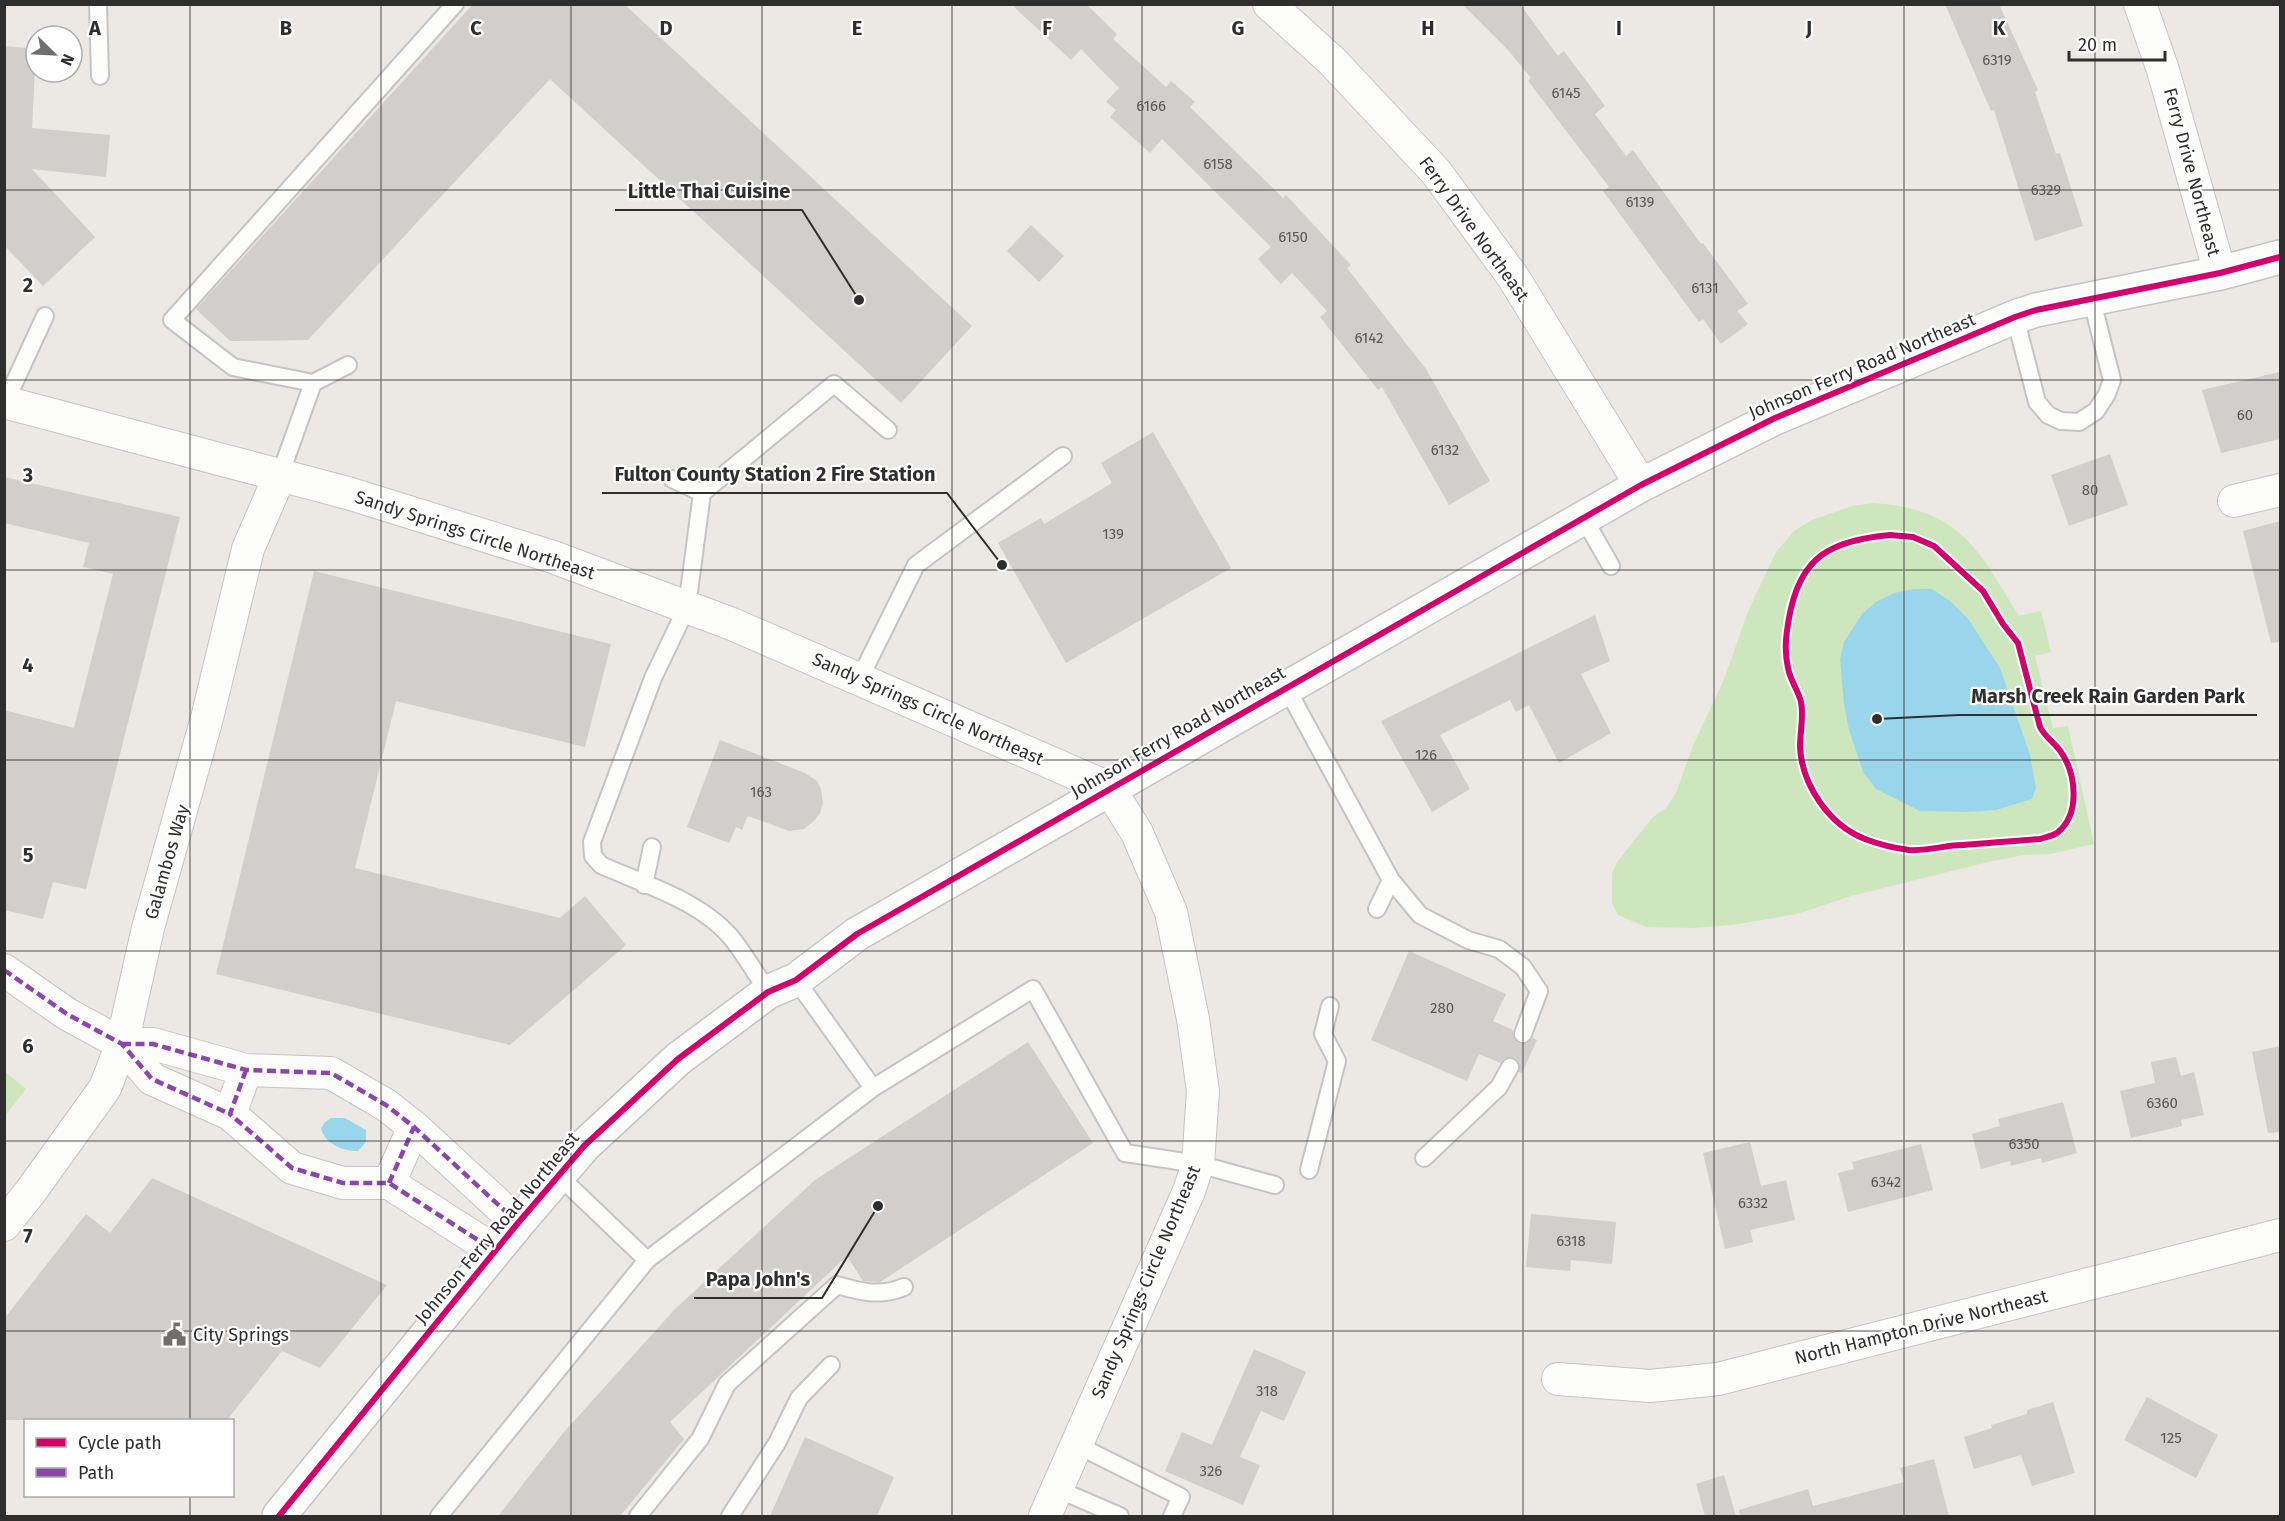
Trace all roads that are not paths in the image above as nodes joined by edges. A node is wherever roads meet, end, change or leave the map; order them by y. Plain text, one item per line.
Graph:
1 (98, 4) edge
2 (455, 4) edge
3 (1269, 4) edge
4 (2140, 4) edge
5 (100, 76) dead end
6 (2280, 257) edge
7 (2220, 273) junction
8 (2091, 297) junction
9 (45, 316) dead end
10 (2015, 317) junction
11 (348, 365) dead end
12 (314, 383) junction
13 (5, 402) edge
14 (888, 430) dead end
15 (1063, 456) dead end
16 (280, 475) junction
17 (672, 478) dead end
18 (1641, 484) junction
19 (2280, 490) edge
20 (702, 493) junction
21 (2234, 501) dead end
22 (1583, 517) junction
23 (1611, 566) dead end
24 (687, 607) junction
25 (859, 680) junction
26 (1286, 687) junction
27 (1109, 788) junction
28 (652, 847) dead end
29 (1391, 880) junction
30 (644, 885) junction
31 (1377, 909) dead end
32 (4, 970) edge
33 (782, 986) junction
34 (1330, 1006) dead end
35 (1523, 1034) dead end
36 (122, 1044) junction
37 (1510, 1068) dead end
38 (246, 1070) junction
39 (873, 1088) junction
40 (230, 1114) junction
41 (414, 1127) junction
42 (1424, 1158) dead end
43 (1198, 1164) junction
44 (1309, 1170) dead end
45 (558, 1175) junction
46 (389, 1183) junction
47 (1275, 1185) dead end
48 (518, 1223) junction
49 (4, 1225) edge
50 (2280, 1235) edge
51 (495, 1251) junction
52 (647, 1260) junction
53 (904, 1287) dead end
54 (831, 1365) dead end
55 (1558, 1379) dead end
56 (1077, 1445) junction
57 (1051, 1503) edge
58 (279, 1516) edge
59 (439, 1516) edge
60 (638, 1516) edge
61 (730, 1516) edge
62 (1120, 1516) edge
63 (1172, 1516) edge

1 - 5 lane
2 - 12 lane
3 - 18 street, Ferry Drive Northeast
4 - 7 street, Ferry Drive Northeast
6 - 7 street, Johnson Ferry Road Northeast
7 - 8 street, Johnson Ferry Road Northeast
8 - 10 street, Johnson Ferry Road Northeast
8 - 10 lane
9 - 13 lane
10 - 18 street, Johnson Ferry Road Northeast
11 - 12 lane
12 - 16 lane
13 - 16 street, Sandy Springs Circle Northeast
14 - 20 lane
15 - 25 lane
16 - 24 street, Sandy Springs Circle Northeast
16 - 36 street, Galambos Way
17 - 20 lane
18 - 22 street, Johnson Ferry Road Northeast
19 - 21 street
20 - 24 lane
22 - 23 lane
22 - 26 street, Johnson Ferry Road Northeast
24 - 25 street, Sandy Springs Circle Northeast
24 - 30 lane
25 - 27 street, Sandy Springs Circle Northeast
26 - 27 street, Johnson Ferry Road Northeast
26 - 29 lane
27 - 33 street, Johnson Ferry Road Northeast
27 - 43 street, Sandy Springs Circle Northeast
28 - 30 lane
29 - 31 lane
29 - 35 lane
30 - 33 lane
32 - 36 street
33 - 39 lane
33 - 45 street, Johnson Ferry Road Northeast
34 - 44 lane
36 - 38 street
36 - 40 street
36 - 49 street, Galambos Way
37 - 42 lane
38 - 40 street
38 - 41 street
39 - 43 lane
39 - 52 lane
40 - 46 street
41 - 46 street
41 - 48 street
43 - 47 lane
43 - 56 street, Sandy Springs Circle Northeast
45 - 48 street, Johnson Ferry Road Northeast
45 - 52 lane
46 - 51 street
48 - 51 street, Johnson Ferry Road Northeast
50 - 55 street, North Hampton Drive Northeast
51 - 58 street, Johnson Ferry Road Northeast
52 - 59 lane
53 - 60 lane
54 - 61 lane
56 - 57 street, Sandy Springs Circle Northeast
56 - 63 lane
57 - 62 lane

